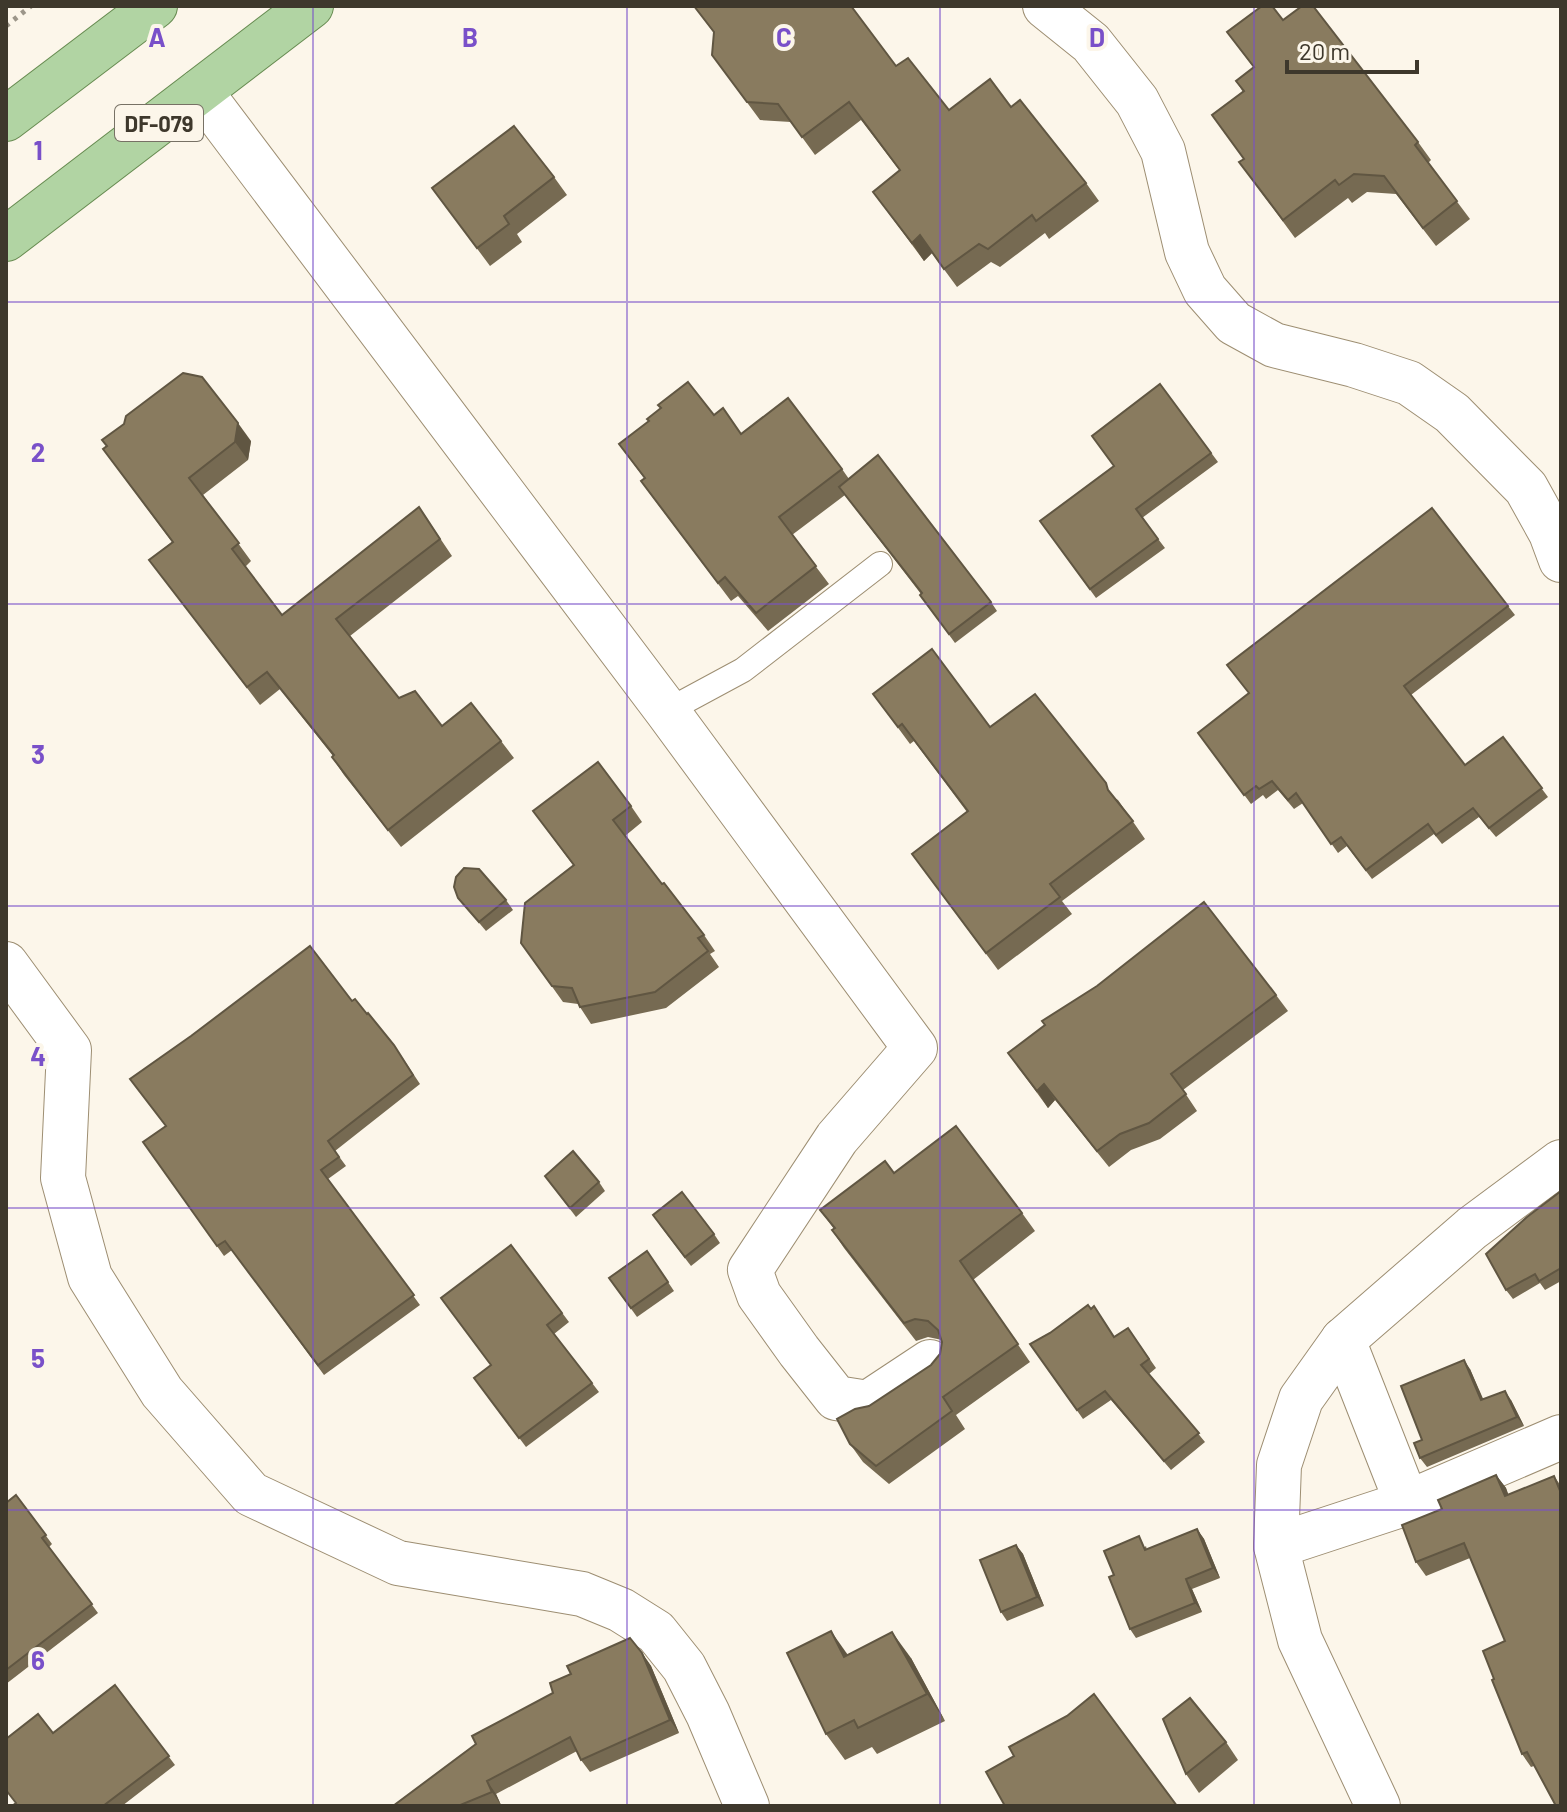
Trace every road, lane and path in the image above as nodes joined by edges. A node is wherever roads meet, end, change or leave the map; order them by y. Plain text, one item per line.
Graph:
1 (31, 6) edge
2 (155, 6) edge
3 (311, 6) edge
4 (1045, 6) edge
5 (6, 26) edge
6 (200, 91) junction
7 (6, 119) edge
8 (6, 239) edge
9 (1561, 560) edge
10 (880, 564) dead end
11 (667, 711) junction
12 (6, 964) edge
13 (1561, 1162) edge
14 (1343, 1340) junction
15 (930, 1362) edge
16 (1561, 1437) edge
17 (1407, 1503) junction
18 (1276, 1546) junction
19 (747, 1806) edge
20 (1378, 1806) edge

1 - 5 path
2 - 7 main road
3 - 6 main road, DF-079
4 - 9 street
6 - 8 main road, DF-079
6 - 11 street
10 - 11 lane
11 - 15 street
12 - 19 street
13 - 14 street
14 - 17 street
14 - 18 street
16 - 17 street
17 - 18 street
18 - 20 street

